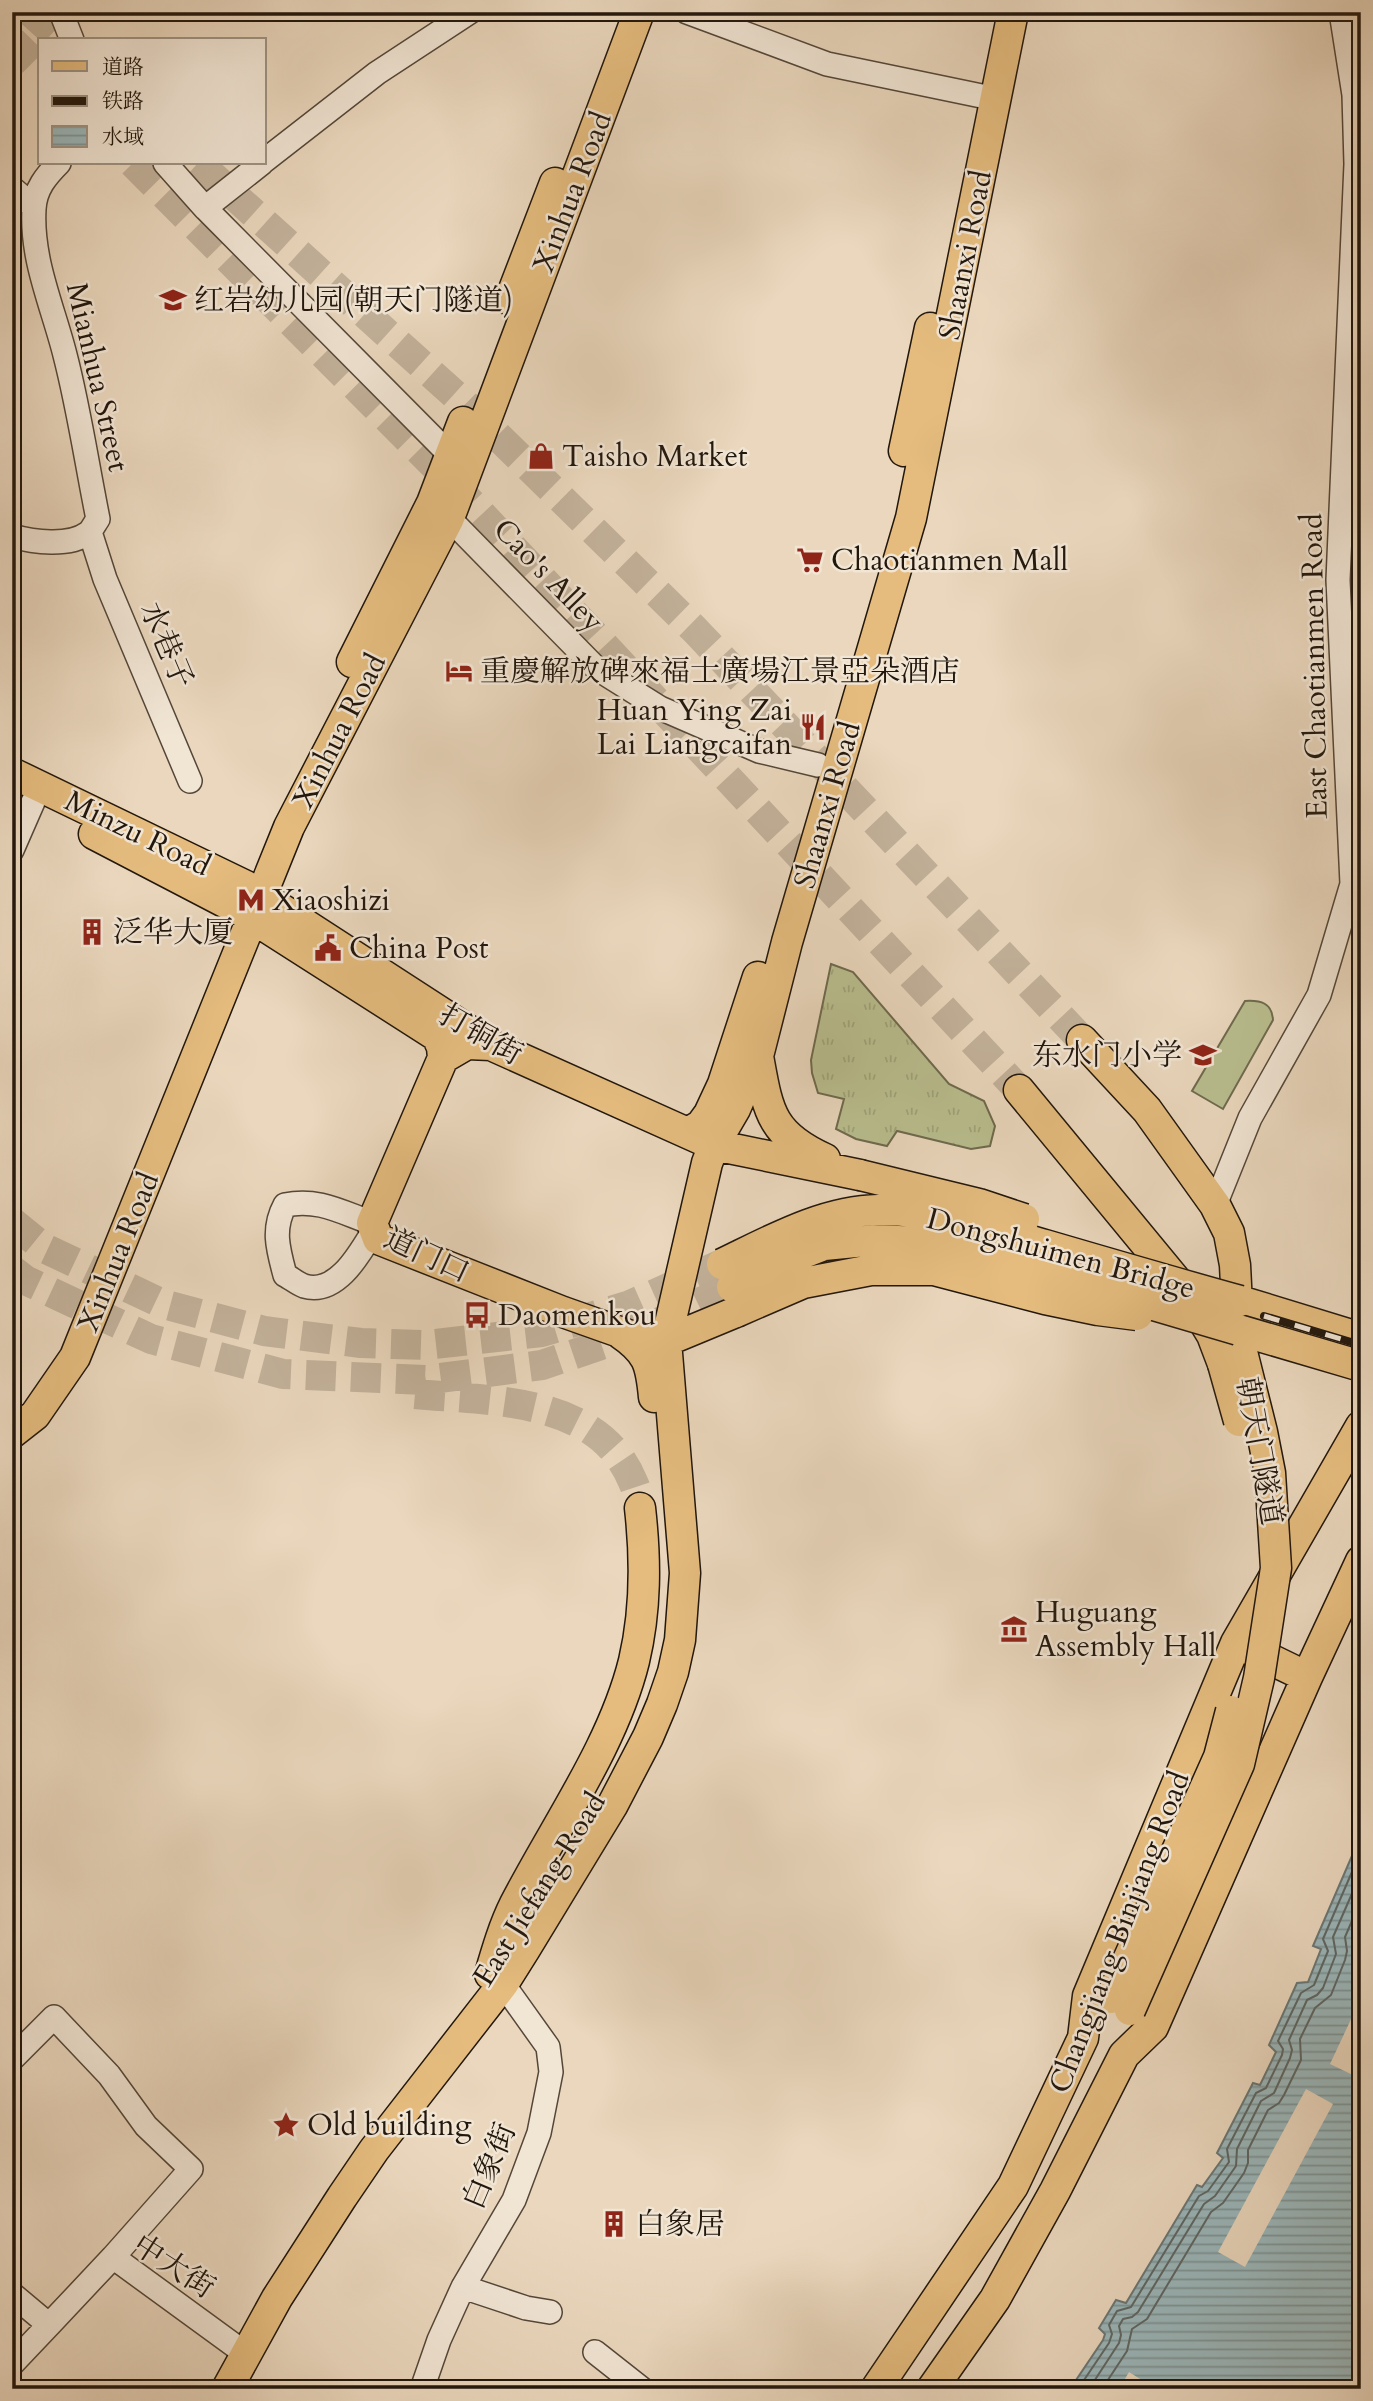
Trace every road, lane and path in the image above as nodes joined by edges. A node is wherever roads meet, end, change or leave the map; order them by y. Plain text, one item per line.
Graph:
1 (61, 12) edge
2 (470, 12) edge
3 (620, 12) edge
4 (639, 12) edge
5 (687, 12) edge
6 (993, 12) edge
7 (1013, 12) edge
8 (1341, 12) edge
9 (71, 38) edge
10 (987, 97) junction
11 (266, 160) edge
12 (58, 164) edge
13 (165, 164) edge
14 (260, 164) edge
15 (12, 188) edge
16 (34, 207) junction
17 (205, 208) junction
18 (458, 464) junction
19 (441, 510) junction
20 (90, 532) junction
21 (12, 536) edge
22 (818, 765) junction
23 (12, 773) edge
24 (190, 781) dead end
25 (1354, 783) edge
26 (23, 797) edge
27 (12, 850) edge
28 (250, 902) junction
29 (1082, 1040) tunnel mouth
30 (491, 1045) junction
31 (758, 1056) junction
32 (443, 1058) junction
33 (1019, 1090) tunnel mouth
34 (701, 1139) junction
35 (796, 1153) junction
36 (1215, 1205) junction
37 (1238, 1315) junction
38 (620, 1333) junction
39 (1361, 1338) edge
40 (666, 1341) junction
41 (1233, 1360) junction
42 (1361, 1366) edge
43 (12, 1412) edge
44 (1361, 1426) edge
45 (12, 1433) edge
46 (640, 1508) tunnel mouth
47 (1361, 1561) edge
48 (1236, 1643) junction
49 (1307, 1677) junction
50 (496, 1979) junction
51 (1120, 2004) junction
52 (1083, 2038) junction
53 (1124, 2055) junction
54 (12, 2059) edge
55 (113, 2257) junction
56 (463, 2287) junction
57 (12, 2294) edge
58 (550, 2312) dead end
59 (49, 2325) junction
60 (240, 2349) junction
61 (595, 2352) dead end
62 (12, 2364) edge
63 (210, 2389) edge
64 (227, 2389) edge
65 (422, 2389) edge
66 (642, 2389) edge
67 (876, 2389) edge
68 (932, 2389) edge

1 - 9 street
2 - 11 street
3 - 18 main road, Xinhua Road
4 - 18 main road, Xinhua Road
5 - 10 street
6 - 10 main road, Shaanxi Road
7 - 10 main road, Shaanxi Road
8 - 25 street, East Chaotianmen Road
10 - 22 main road, Shaanxi Road
10 - 31 main road, Shaanxi Road
12 - 16 street, Mianhua Street
13 - 17 street
14 - 17 street
15 - 16 street
16 - 20 street, Mianhua Street
17 - 18 street
18 - 19 main road, Xinhua Road
19 - 22 street, Cao's Alley
19 - 28 main road, Xinhua Road
20 - 21 street
20 - 24 street, 水巷子
22 - 34 main road, Shaanxi Road
23 - 28 main road, Minzu Road
25 - 36 street, East Chaotianmen Road
26 - 27 street
26 - 28 main road, Minzu Road
28 - 30 main road, 打铜街
28 - 32 main road, 打铜街
28 - 43 main road, Xinhua Road
28 - 45 main road, Xinhua Road
29 - 36 main road, 朝天门隧道
30 - 32 main road
30 - 34 main road, 打铜街
31 - 34 main road, Shaanxi Road
31 - 35 main road
32 - 38 main road, 道门口
33 - 41 main road, 朝天门隧道
34 - 35 main road, 打铜街
34 - 40 main road, Shaanxi Road
35 - 37 main road, 打铜街, bridge
36 - 41 main road, 朝天门隧道
37 - 39 main road, Dongshuimen Bridge
37 - 40 main road, Dongshuimen Bridge, bridge
37 - 42 main road, Dongshuimen Bridge, bridge
38 - 40 main road, 道门口
38 - 50 main road, East Jiefang Road
40 - 50 main road, East Jiefang Road
41 - 51 main road, 朝天门隧道, bridge
44 - 48 main road, Changjiang Binjiang Road
46 - 50 main road
47 - 49 main road, Changjiang Binjiang Road
48 - 49 main road
48 - 52 main road, Changjiang Binjiang Road
49 - 53 main road, Changjiang Binjiang Road
50 - 56 street, 白象街
50 - 60 main road, East Jiefang Road
51 - 52 main road, 朝天门隧道
51 - 53 main road, 朝天门隧道
52 - 53 main road
52 - 67 main road, Changjiang Binjiang Road
53 - 68 main road, Changjiang Binjiang Road
54 - 55 street
55 - 59 street, 中大街
55 - 60 street, 中大街
56 - 58 street
56 - 65 street, 白象街
57 - 59 street
59 - 62 street, 中大街
60 - 63 main road, East Jiefang Road
60 - 64 main road, East Jiefang Road
61 - 66 street

